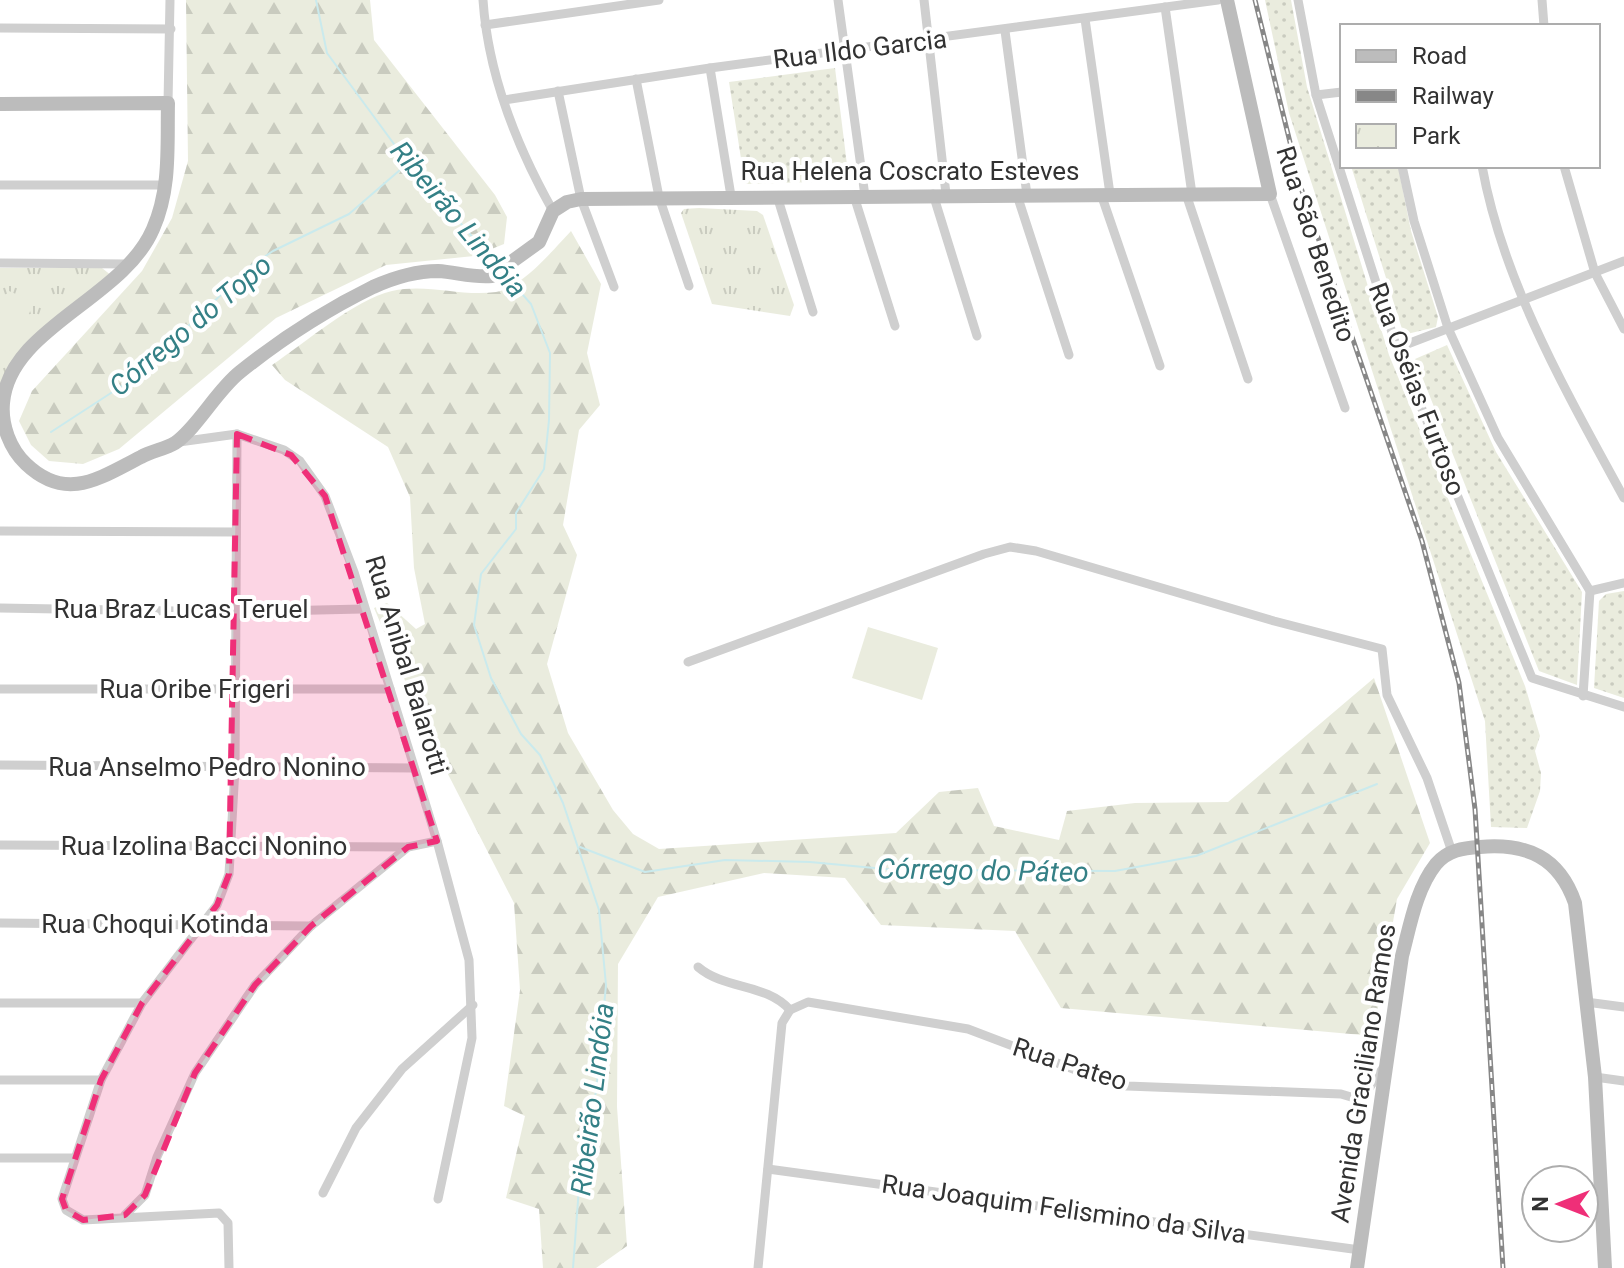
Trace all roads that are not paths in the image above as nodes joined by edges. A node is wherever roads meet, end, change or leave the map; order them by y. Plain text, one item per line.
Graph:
1 (170, 0) edge
2 (483, 0) edge
3 (570, 0) edge
4 (659, 0) edge
5 (838, 0) edge
6 (924, 0) edge
7 (1218, 0) edge
8 (1227, 0) edge
9 (1298, 0) edge
10 (1542, 0) edge
11 (1165, 7) junction
12 (571, 12) junction
13 (1085, 19) junction
14 (1544, 24) edge
15 (485, 25) junction
16 (0, 28) edge
17 (171, 29) junction
18 (1005, 31) junction
19 (927, 41) junction
20 (843, 51) junction
21 (710, 68) junction
22 (636, 79) junction
23 (558, 91) junction
24 (1340, 92) edge
25 (1316, 95) junction
26 (504, 100) junction
27 (168, 103) junction
28 (0, 104) edge
29 (1402, 168) edge
30 (1482, 168) edge
31 (1565, 168) edge
32 (0, 185) edge
33 (167, 185) junction
34 (940, 194) junction
35 (1106, 194) junction
36 (1189, 194) junction
37 (1270, 194) junction
38 (1022, 195) junction
39 (731, 196) junction
40 (777, 196) junction
41 (860, 196) junction
42 (659, 197) junction
43 (581, 199) junction
44 (553, 211) junction
45 (1624, 261) edge
46 (0, 263) edge
47 (132, 264) junction
48 (1595, 273) junction
49 (689, 286) dead end
50 (614, 287) dead end
51 (1524, 300) junction
52 (813, 312) dead end
53 (895, 326) dead end
54 (1448, 328) junction
55 (1624, 329) edge
56 (977, 336) dead end
57 (1397, 348) junction
58 (1069, 355) dead end
59 (1160, 366) dead end
60 (1248, 379) dead end
61 (1345, 408) dead end
62 (237, 434) junction
63 (175, 443) junction
64 (7, 449) edge
65 (1624, 498) edge
66 (0, 531) edge
67 (235, 532) junction
68 (1624, 583) edge
69 (1590, 591) junction
70 (0, 608) edge
71 (362, 609) junction
72 (235, 612) junction
73 (688, 662) dead end
74 (0, 689) edge
75 (234, 689) junction
76 (390, 689) junction
77 (1583, 696) junction
78 (1624, 707) edge
79 (0, 765) edge
80 (235, 768) junction
81 (414, 768) junction
82 (437, 841) junction
83 (0, 845) edge
84 (233, 847) junction
85 (408, 847) junction
86 (1452, 852) junction
87 (0, 923) edge
88 (204, 924) junction
89 (311, 926) junction
90 (698, 967) dead end
91 (1586, 1002) junction
92 (0, 1003) edge
93 (142, 1003) junction
94 (473, 1005) junction
95 (1624, 1007) edge
96 (790, 1010) junction
97 (1384, 1065) junction
98 (1595, 1077) junction
99 (0, 1080) edge
100 (101, 1080) junction
101 (1624, 1081) edge
102 (0, 1158) edge
103 (73, 1158) junction
104 (768, 1169) junction
105 (323, 1193) dead end
106 (438, 1199) dead end
107 (125, 1215) junction
108 (1360, 1250) junction
109 (229, 1268) edge
110 (758, 1268) edge
111 (1357, 1268) edge
112 (1605, 1268) edge

1 - 17 street
2 - 15 street
3 - 12 street
4 - 12 street
5 - 20 street
6 - 19 street
7 - 11 street, Rua Ildo Garcia
8 - 37 street, Rua São Benedito
9 - 25 street, Rua Oséias Furtoso
10 - 14 street
11 - 13 street, Rua Ildo Garcia
11 - 36 street
12 - 15 street
13 - 18 street, Rua Ildo Garcia
13 - 35 street
15 - 26 street
16 - 17 street
17 - 27 street
18 - 19 street, Rua Ildo Garcia
18 - 38 street
19 - 20 street, Rua Ildo Garcia
19 - 34 street
20 - 21 street, Rua Ildo Garcia
20 - 41 street
21 - 22 street, Rua Ildo Garcia
21 - 39 street
22 - 23 street, Rua Ildo Garcia
22 - 42 street
23 - 26 street, Rua Ildo Garcia
23 - 43 street
24 - 25 street
25 - 57 street, Rua Oséias Furtoso
26 - 44 street
27 - 28 street
27 - 33 street
29 - 54 street
30 - 51 street
31 - 48 street
32 - 33 street
33 - 47 street
34 - 38 street, Rua Helena Coscrato Esteves
34 - 41 street, Rua Helena Coscrato Esteves
34 - 56 street
35 - 36 street, Rua Helena Coscrato Esteves
35 - 38 street, Rua Helena Coscrato Esteves
35 - 59 street
36 - 37 street, Rua Helena Coscrato Esteves
36 - 60 street
37 - 61 street, Rua São Benedito
38 - 58 street
39 - 40 street, Rua Helena Coscrato Esteves
39 - 42 street, Rua Helena Coscrato Esteves
40 - 41 street, Rua Helena Coscrato Esteves
40 - 52 street
41 - 53 street
42 - 43 street, Rua Helena Coscrato Esteves
42 - 49 street
43 - 44 street, Rua Helena Coscrato Esteves
43 - 50 street
44 - 63 street
45 - 48 street
46 - 47 street
47 - 64 street
48 - 51 street
48 - 55 street
51 - 54 street
51 - 65 street
54 - 57 street
54 - 69 street
57 - 77 street, Rua Oséias Furtoso
62 - 63 street, Rua Anibal Balarotti
62 - 67 street
62 - 71 street, Rua Anibal Balarotti
63 - 64 street, Rua Anibal Balarotti
66 - 67 street
67 - 72 street
68 - 69 street
69 - 77 street
70 - 72 street, Rua Braz Lucas Teruel
71 - 72 street, Rua Braz Lucas Teruel
71 - 76 street, Rua Anibal Balarotti
72 - 75 street
73 - 86 street
74 - 75 street, Rua Oribe Frigeri
75 - 76 street, Rua Oribe Frigeri
75 - 80 street
76 - 81 street, Rua Anibal Balarotti
77 - 78 street, Rua Oséias Furtoso
79 - 80 street, Rua Anselmo Pedro Nonino
80 - 81 street, Rua Anselmo Pedro Nonino
80 - 84 street
81 - 82 street, Rua Anibal Balarotti
82 - 85 street, Rua Izolina Bacci Nonino
82 - 94 street, Rua Anibal Balarotti
83 - 84 street, Rua Izolina Bacci Nonino
84 - 85 street, Rua Izolina Bacci Nonino
84 - 88 street
85 - 89 street
86 - 91 street
86 - 97 street, Avenida Graciliano Ramos
87 - 88 street, Rua Choqui Kotinda
88 - 89 street, Rua Choqui Kotinda
88 - 93 street
89 - 107 street
90 - 96 street
91 - 95 street
91 - 98 street
92 - 93 street
93 - 100 street
94 - 105 street
94 - 106 street, Rua Anibal Balarotti
96 - 97 street, Rua Pateo
96 - 104 street
97 - 108 street, Avenida Graciliano Ramos
98 - 101 street
98 - 112 street
99 - 100 street
100 - 103 street
102 - 103 street
103 - 107 street
104 - 108 street, Rua Joaquim Felismino da Silva
104 - 110 street
107 - 109 street
108 - 111 street, Avenida Graciliano Ramos

